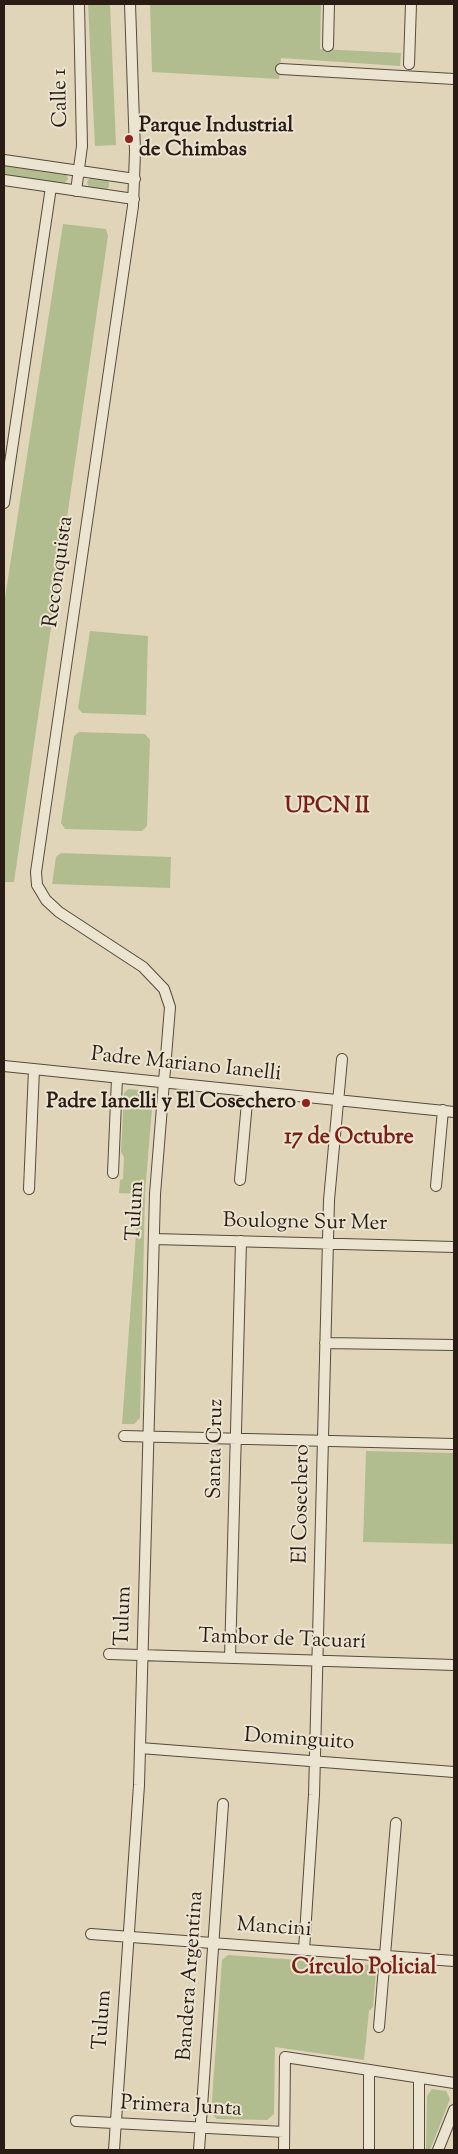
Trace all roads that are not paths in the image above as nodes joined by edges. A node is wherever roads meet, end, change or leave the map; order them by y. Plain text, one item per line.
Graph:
1 (79, 4) edge
2 (130, 4) edge
3 (329, 4) edge
4 (411, 4) edge
5 (328, 46) dead end
6 (409, 64) dead end
7 (281, 69) dead end
8 (454, 79) edge
9 (4, 160) edge
10 (79, 171) junction
11 (135, 179) junction
12 (4, 180) edge
13 (51, 187) junction
14 (76, 191) junction
15 (134, 199) junction
16 (4, 503) edge
17 (342, 1059) dead end
18 (4, 1066) edge
19 (34, 1069) junction
20 (117, 1078) junction
21 (165, 1082) junction
22 (248, 1091) junction
23 (338, 1100) junction
24 (443, 1110) junction
25 (454, 1112) edge
26 (113, 1173) dead end
27 (240, 1180) dead end
28 (436, 1186) dead end
29 (29, 1188) dead end
30 (154, 1239) junction
31 (241, 1242) junction
32 (328, 1244) junction
33 (454, 1247) edge
34 (326, 1343) junction
35 (454, 1345) edge
36 (124, 1436) dead end
37 (149, 1436) junction
38 (236, 1438) junction
39 (323, 1440) junction
40 (454, 1444) edge
41 (109, 1654) dead end
42 (143, 1655) junction
43 (230, 1658) junction
44 (318, 1661) junction
45 (454, 1666) edge
46 (140, 1748) junction
47 (315, 1761) junction
48 (454, 1772) edge
49 (223, 1804) dead end
50 (396, 1823) dead end
51 (91, 1934) dead end
52 (129, 1937) junction
53 (213, 1943) junction
54 (304, 1950) junction
55 (386, 1956) junction
56 (454, 1961) edge
57 (379, 2027) dead end
58 (369, 2070) junction
59 (419, 2078) junction
60 (454, 2083) edge
61 (454, 2110) edge
62 (76, 2121) dead end
63 (116, 2123) junction
64 (200, 2128) junction
65 (284, 2132) junction
66 (114, 2150) edge
67 (199, 2150) edge
68 (284, 2150) edge
69 (369, 2150) edge
70 (419, 2150) edge
71 (438, 2150) edge

1 - 10 street, Calle 1
2 - 11 street, Reconquista
3 - 5 street
4 - 6 street
7 - 8 street
9 - 10 street
10 - 11 street
10 - 14 street, Calle 1
11 - 15 street, Reconquista
12 - 13 street
13 - 14 street
13 - 16 street
14 - 15 street
15 - 21 street, Reconquista
17 - 23 street, El Cosechero
18 - 19 street, Padre Mariano Ianelli
19 - 20 street, Padre Mariano Ianelli
19 - 29 street
20 - 21 street, Padre Mariano Ianelli
20 - 26 street, Tulum
21 - 22 street, Padre Mariano Ianelli
21 - 30 street, Tulum
22 - 23 street, Padre Mariano Ianelli
22 - 27 street
23 - 24 street, Padre Mariano Ianelli
23 - 32 street, El Cosechero
24 - 25 street, Padre Mariano Ianelli
24 - 28 street
30 - 31 street, Boulogne Sur Mer
30 - 37 street, Tulum
31 - 32 street, Boulogne Sur Mer
31 - 38 street, Santa Cruz
32 - 33 street, Boulogne Sur Mer
32 - 34 street, El Cosechero
34 - 35 street
34 - 39 street, El Cosechero
36 - 37 street
37 - 38 street
37 - 42 street, Tulum
38 - 39 street
38 - 43 street, Santa Cruz
39 - 40 street
39 - 44 street, El Cosechero
41 - 42 street, Tambor de Tacuarí
42 - 43 street, Tambor de Tacuarí
42 - 46 street, Tulum
43 - 44 street, Tambor de Tacuarí
44 - 45 street, Tambor de Tacuarí
44 - 47 street, El Cosechero
46 - 47 street, Dominguito
46 - 52 street, Tulum
47 - 48 street, Dominguito
47 - 54 street, El Cosechero
49 - 53 street, Bandera Argentina
50 - 55 street
51 - 52 street, Mancini
52 - 53 street, Mancini
52 - 63 street, Tulum
53 - 54 street, Mancini
53 - 64 street, Bandera Argentina
54 - 55 street, Mancini
55 - 56 street, Mancini
55 - 57 street
58 - 59 street
58 - 65 street
58 - 69 street
59 - 60 street
59 - 70 street
61 - 71 street
62 - 63 street, Primera Junta
63 - 64 street, Primera Junta
63 - 66 street, Tulum
64 - 65 street, Primera Junta
64 - 67 street, Bandera Argentina
65 - 68 street

